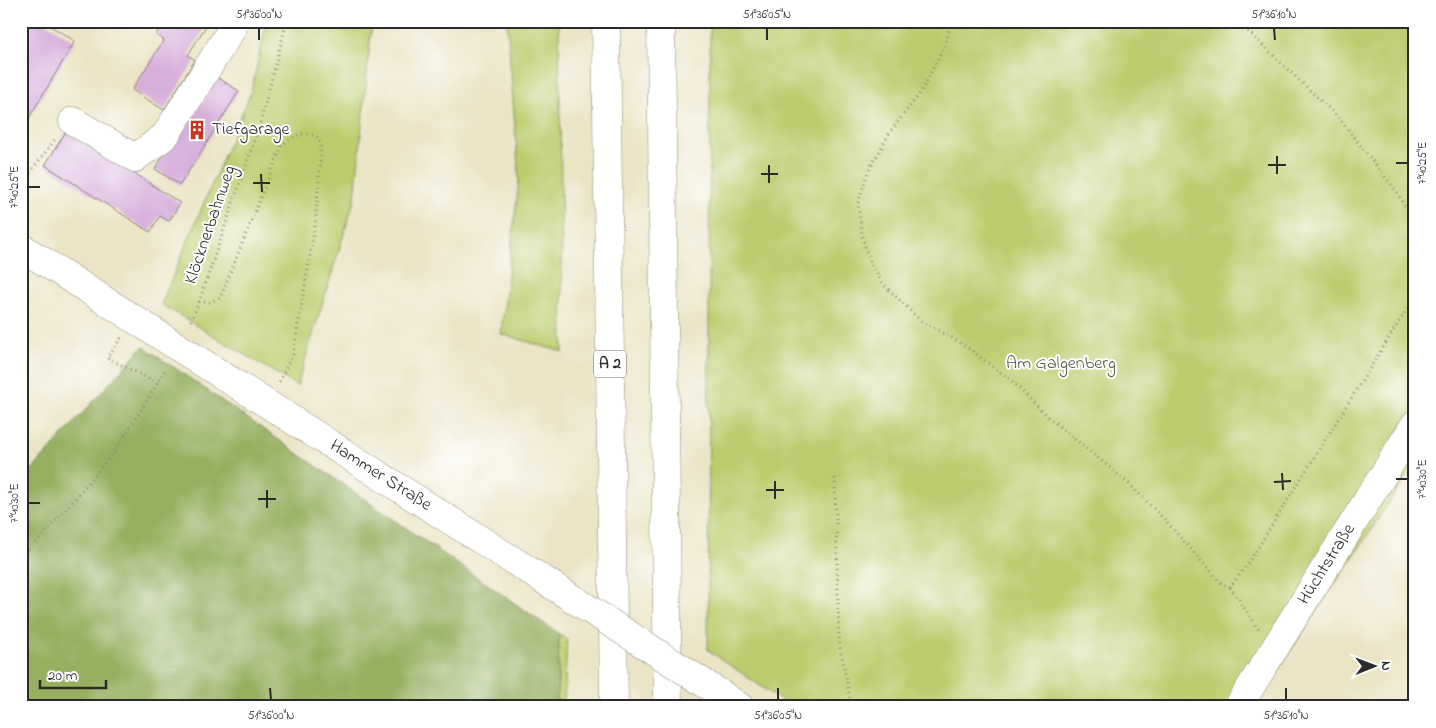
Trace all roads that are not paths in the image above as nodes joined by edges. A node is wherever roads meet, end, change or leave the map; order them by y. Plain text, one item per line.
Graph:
1 (234, 21) edge
2 (606, 21) edge
3 (661, 21) edge
4 (73, 121) road end
5 (21, 246) edge
6 (1415, 424) edge
7 (731, 700) edge
8 (614, 707) edge
9 (668, 707) edge
10 (1238, 707) edge

1 - 4 main road
2 - 8 main road, A 2
3 - 9 main road
5 - 7 main road, Hammer Straße, bridge
6 - 10 main road, Hüchtstraße

